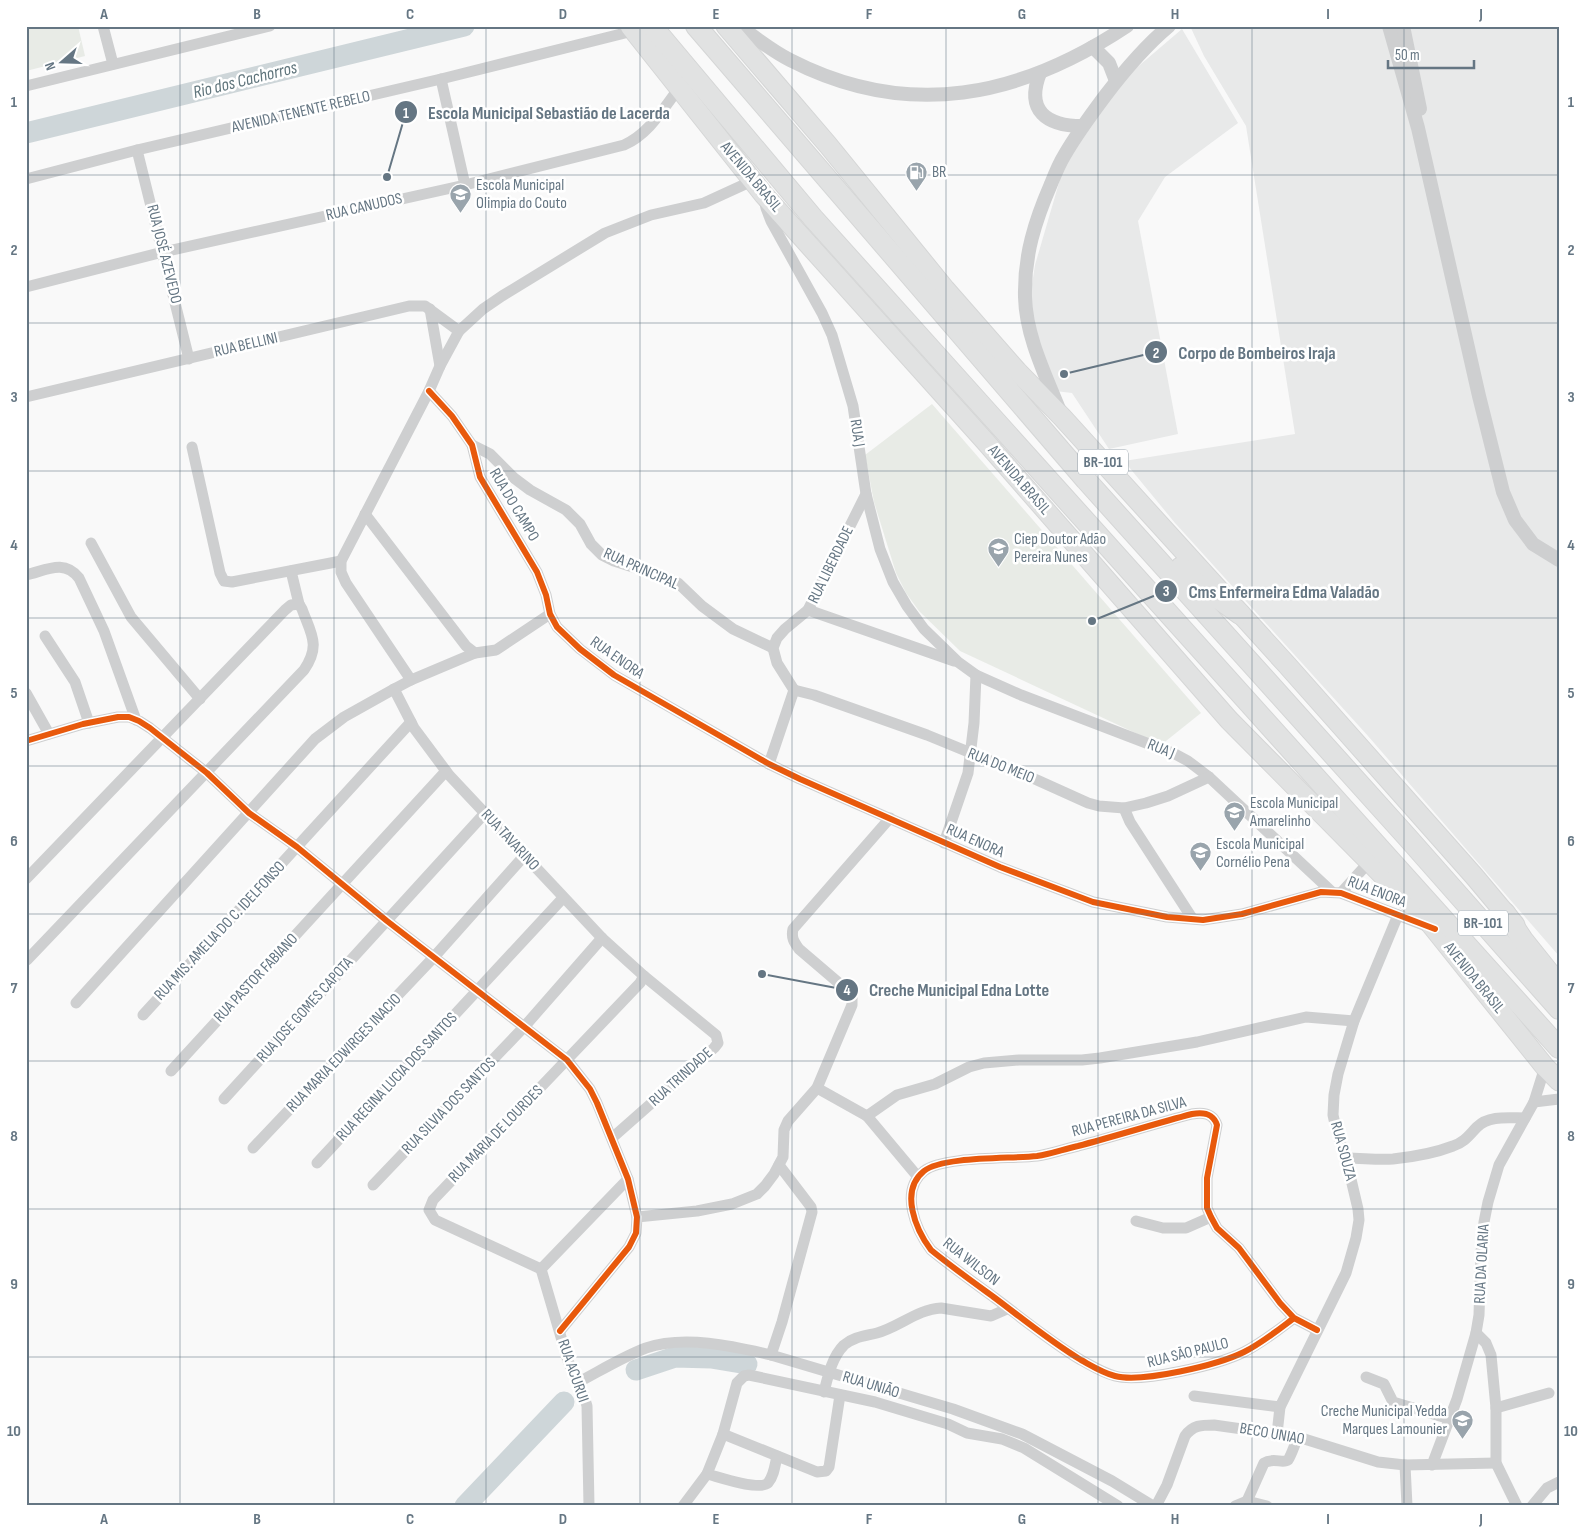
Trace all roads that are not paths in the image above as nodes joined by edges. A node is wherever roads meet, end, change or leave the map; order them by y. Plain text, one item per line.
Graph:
1 (103, 26) edge
2 (270, 26) edge
3 (696, 26) edge
4 (726, 26) edge
5 (739, 26) edge
6 (1128, 26) edge
7 (1168, 26) edge
8 (1389, 26) edge
9 (1403, 26) edge
10 (638, 28) edge
11 (1094, 47) junction
12 (113, 64) junction
13 (1040, 73) junction
14 (441, 79) junction
15 (1116, 81) junction
16 (26, 86) edge
17 (679, 88) junction
18 (1082, 126) junction
19 (1418, 128) junction
20 (137, 150) junction
21 (26, 179) edge
22 (465, 185) junction
23 (758, 188) junction
24 (163, 252) junction
25 (26, 287) edge
26 (430, 309) junction
27 (460, 331) junction
28 (189, 359) junction
29 (440, 366) junction
30 (429, 391) junction
31 (1012, 394) junction
32 (26, 397) edge
33 (1062, 417) junction
34 (472, 445) junction
35 (192, 447) dead end
36 (866, 494) junction
37 (365, 514) junction
38 (91, 543) dead end
39 (1559, 560) edge
40 (341, 561) junction
41 (291, 571) junction
42 (26, 575) edge
43 (299, 604) junction
44 (808, 610) junction
45 (550, 614) junction
46 (1240, 614) junction
47 (45, 636) dead end
48 (772, 648) junction
49 (475, 653) junction
50 (958, 662) junction
51 (976, 675) junction
52 (411, 680) junction
53 (394, 689) junction
54 (794, 690) junction
55 (26, 693) edge
56 (200, 699) junction
57 (136, 720) junction
58 (411, 722) junction
59 (89, 723) junction
60 (49, 734) junction
61 (162, 739) junction
62 (26, 741) edge
63 (971, 754) junction
64 (769, 764) junction
65 (446, 771) junction
66 (207, 773) junction
67 (1209, 776) junction
68 (1124, 808) junction
69 (249, 813) junction
70 (485, 813) junction
71 (890, 818) junction
72 (944, 843) junction
73 (297, 848) junction
74 (525, 855) junction
75 (1369, 862) junction
76 (26, 879) edge
77 (342, 884) junction
78 (1336, 892) junction
79 (563, 898) junction
80 (1505, 913) joint
81 (1398, 915) junction
82 (1192, 918) junction
83 (387, 920) junction
84 (1435, 929) junction
85 (602, 938) junction
86 (434, 957) junction
87 (27, 960) edge
88 (644, 976) junction
89 (1558, 978) edge
90 (476, 990) junction
91 (76, 1003) dead end
92 (1559, 1008) edge
93 (143, 1015) dead end
94 (1354, 1021) junction
95 (524, 1027) junction
96 (1559, 1048) edge
97 (567, 1060) junction
98 (1545, 1067) junction
99 (171, 1071) dead end
100 (1559, 1081) edge
101 (817, 1088) junction
102 (224, 1099) dead end
103 (1555, 1100) edge
104 (1534, 1102) junction
105 (1559, 1111) edge
106 (867, 1116) junction
107 (1525, 1118) junction
108 (612, 1138) junction
109 (253, 1148) dead end
110 (1346, 1158) junction
111 (317, 1163) dead end
112 (780, 1165) junction
113 (918, 1177) junction
114 (628, 1179) junction
115 (373, 1185) dead end
116 (637, 1218) junction
117 (1210, 1218) junction
118 (1136, 1221) dead end
119 (541, 1269) junction
120 (1007, 1309) junction
121 (1294, 1318) junction
122 (1316, 1330) junction
123 (560, 1331) junction
124 (1476, 1333) junction
125 (771, 1355) junction
126 (829, 1372) junction
127 (1366, 1377) dead end
128 (577, 1383) junction
129 (824, 1392) junction
130 (1549, 1393) dead end
131 (840, 1395) junction
132 (1194, 1396) dead end
133 (1280, 1407) junction
134 (1496, 1408) junction
135 (1450, 1419) junction
136 (723, 1434) junction
137 (1277, 1434) junction
138 (1298, 1436) junction
139 (777, 1456) junction
140 (1496, 1463) junction
141 (1404, 1465) junction
142 (1432, 1465) junction
143 (1082, 1466) junction
144 (707, 1474) junction
145 (1075, 1479) junction
146 (1112, 1481) junction
147 (1559, 1482) edge
148 (1102, 1496) junction
149 (1247, 1501) junction
150 (589, 1506) edge
151 (683, 1506) edge
152 (1118, 1506) edge
153 (1155, 1506) edge
154 (1235, 1506) edge
155 (1267, 1506) edge
156 (1407, 1506) edge
157 (1517, 1506) edge
158 (1532, 1506) edge

1 - 12 street
2 - 12 street
3 - 31 highway, BR-101
4 - 33 highway, BR-101
5 - 13 street
6 - 11 street
7 - 15 street
8 - 19 street
9 - 19 street
10 - 14 street, AVENIDA TENENTE REBELO
10 - 17 highway, AVENIDA BRASIL / BR-101
10 - 96 highway, AVENIDA BRASIL / BR-101
11 - 13 street
11 - 15 street
12 - 16 street
13 - 18 street
14 - 20 street, AVENIDA TENENTE REBELO
14 - 22 street
15 - 18 street
17 - 22 street, RUA CANUDOS
17 - 23 highway, AVENIDA BRASIL / BR-101
18 - 33 street
19 - 39 street
20 - 21 street, AVENIDA TENENTE REBELO
20 - 24 street, RUA JOSÉ AZEVEDO
22 - 24 street, RUA CANUDOS
23 - 27 street
23 - 36 street, RUA J
23 - 75 highway, AVENIDA BRASIL / BR-101
24 - 25 street, RUA CANUDOS
24 - 28 street, RUA JOSÉ AZEVEDO
26 - 27 street
26 - 28 street, RUA BELLINI
26 - 29 street
27 - 29 street
28 - 32 street, RUA BELLINI
29 - 30 street
30 - 34 street, RUA DO CAMPO
30 - 37 street
31 - 46 highway
31 - 92 highway, BR-101
33 - 46 highway, BR-101
34 - 45 street, RUA DO CAMPO
34 - 48 street, RUA PRINCIPAL
35 - 41 street
36 - 44 street, RUA LIBERDADE
36 - 50 street, RUA J
37 - 40 street
37 - 49 street
38 - 56 street
40 - 41 street
40 - 52 street
41 - 43 street
42 - 57 street
43 - 56 street
43 - 66 street
44 - 48 street, RUA LIBERDADE
44 - 50 street, RUA J
45 - 49 street
45 - 64 street, RUA ENORA
46 - 80 highway, BR-101
47 - 59 street
48 - 54 street
49 - 52 street
50 - 51 street, RUA J
51 - 63 street
51 - 67 street, RUA J
52 - 53 street
53 - 58 street, RUA TAVARINO
53 - 69 street
54 - 63 street, RUA DO MEIO
54 - 64 street
55 - 60 street
56 - 61 street
57 - 59 street
57 - 61 street
58 - 65 street, RUA TAVARINO
58 - 73 street, RUA MIS. AMELIA DO C. IDELFONSO
59 - 60 street
60 - 62 street
61 - 66 street
61 - 76 street
63 - 68 street, RUA DO MEIO
63 - 72 street
64 - 71 street, RUA ENORA
65 - 70 street, RUA TAVARINO
65 - 77 street, RUA PASTOR FABIANO
66 - 69 street
66 - 87 street
67 - 68 street, RUA DO MEIO
67 - 78 street, RUA J
68 - 82 street
69 - 73 street
69 - 91 street
70 - 74 street, RUA TAVARINO
70 - 83 street, RUA JOSE GOMES CAPOTA
71 - 72 street, RUA ENORA
71 - 101 street
72 - 82 street, RUA ENORA
73 - 77 street
73 - 93 street, RUA MIS. AMELIA DO C. IDELFONSO
74 - 79 street, RUA TAVARINO
74 - 86 street, RUA MARIA EDWIRGES INACIO
75 - 78 street, RUA ENORA
75 - 84 highway, AVENIDA BRASIL / BR-101
77 - 83 street
77 - 99 street, RUA PASTOR FABIANO
78 - 81 street, RUA ENORA
78 - 82 street, RUA ENORA
79 - 85 street, RUA TAVARINO
79 - 90 street, RUA REGINA LUCIA DOS SANTOS
80 - 89 highway
81 - 84 street, RUA ENORA
81 - 94 street, RUA SOUZA
83 - 86 street
83 - 102 street, RUA JOSE GOMES CAPOTA
84 - 98 highway, AVENIDA BRASIL / BR-101
85 - 88 street, RUA TAVARINO
85 - 95 street, RUA SILVIA DOS SANTOS
86 - 90 street
86 - 109 street, RUA MARIA EDWIRGES INACIO
88 - 97 street, RUA MARIA DE LOURDES
88 - 108 street, RUA TRINDADE
90 - 95 street
90 - 111 street, RUA REGINA LUCIA DOS SANTOS
94 - 106 street
94 - 110 street, RUA SOUZA
95 - 97 street
95 - 115 street, RUA SILVIA DOS SANTOS
97 - 108 street
97 - 119 street, RUA MARIA DE LOURDES
98 - 100 highway, AVENIDA BRASIL / BR-101
98 - 104 street, RUA DA OLARIA
101 - 106 street
101 - 112 street
103 - 104 street
103 - 105 street
104 - 107 street, RUA DA OLARIA
106 - 113 street
107 - 110 street
107 - 124 street, RUA DA OLARIA
108 - 114 street
110 - 122 street, RUA SOUZA
112 - 116 street
112 - 125 street
113 - 117 street, RUA PEREIRA DA SILVA
113 - 120 street, RUA WILSON
114 - 116 street
114 - 119 street
116 - 123 street
117 - 118 street
117 - 121 street
119 - 123 street, RUA ACURUI
120 - 121 street, RUA SĀO PAULO
120 - 126 street
121 - 122 street
122 - 133 street, RUA SOUZA
123 - 128 street, RUA ACURUI
124 - 134 street
124 - 135 street, RUA DA OLARIA
125 - 126 street, RUA UNIÃO
125 - 128 street, RUA UNIÃO
126 - 129 street
126 - 143 street, RUA UNIÃO
127 - 135 street
128 - 150 street, RUA ACURUI
129 - 131 street
129 - 136 street
130 - 134 street
131 - 139 street
131 - 145 street
132 - 133 street
133 - 137 street, RUA SOUZA
134 - 140 street
135 - 142 street, RUA DA OLARIA
136 - 139 street
136 - 144 street
137 - 138 street, BECO UNIAO
137 - 153 street, BECO UNIAO
138 - 141 street, BECO UNIAO
138 - 149 street
139 - 144 street
140 - 142 street, BECO UNIAO
140 - 157 street
141 - 142 street, BECO UNIAO
141 - 156 street
143 - 145 street
143 - 146 street, RUA UNIÃO
144 - 151 street
145 - 148 street
146 - 148 street
146 - 153 street, RUA UNIÃO
147 - 158 street
148 - 152 street
149 - 154 street
149 - 155 street

